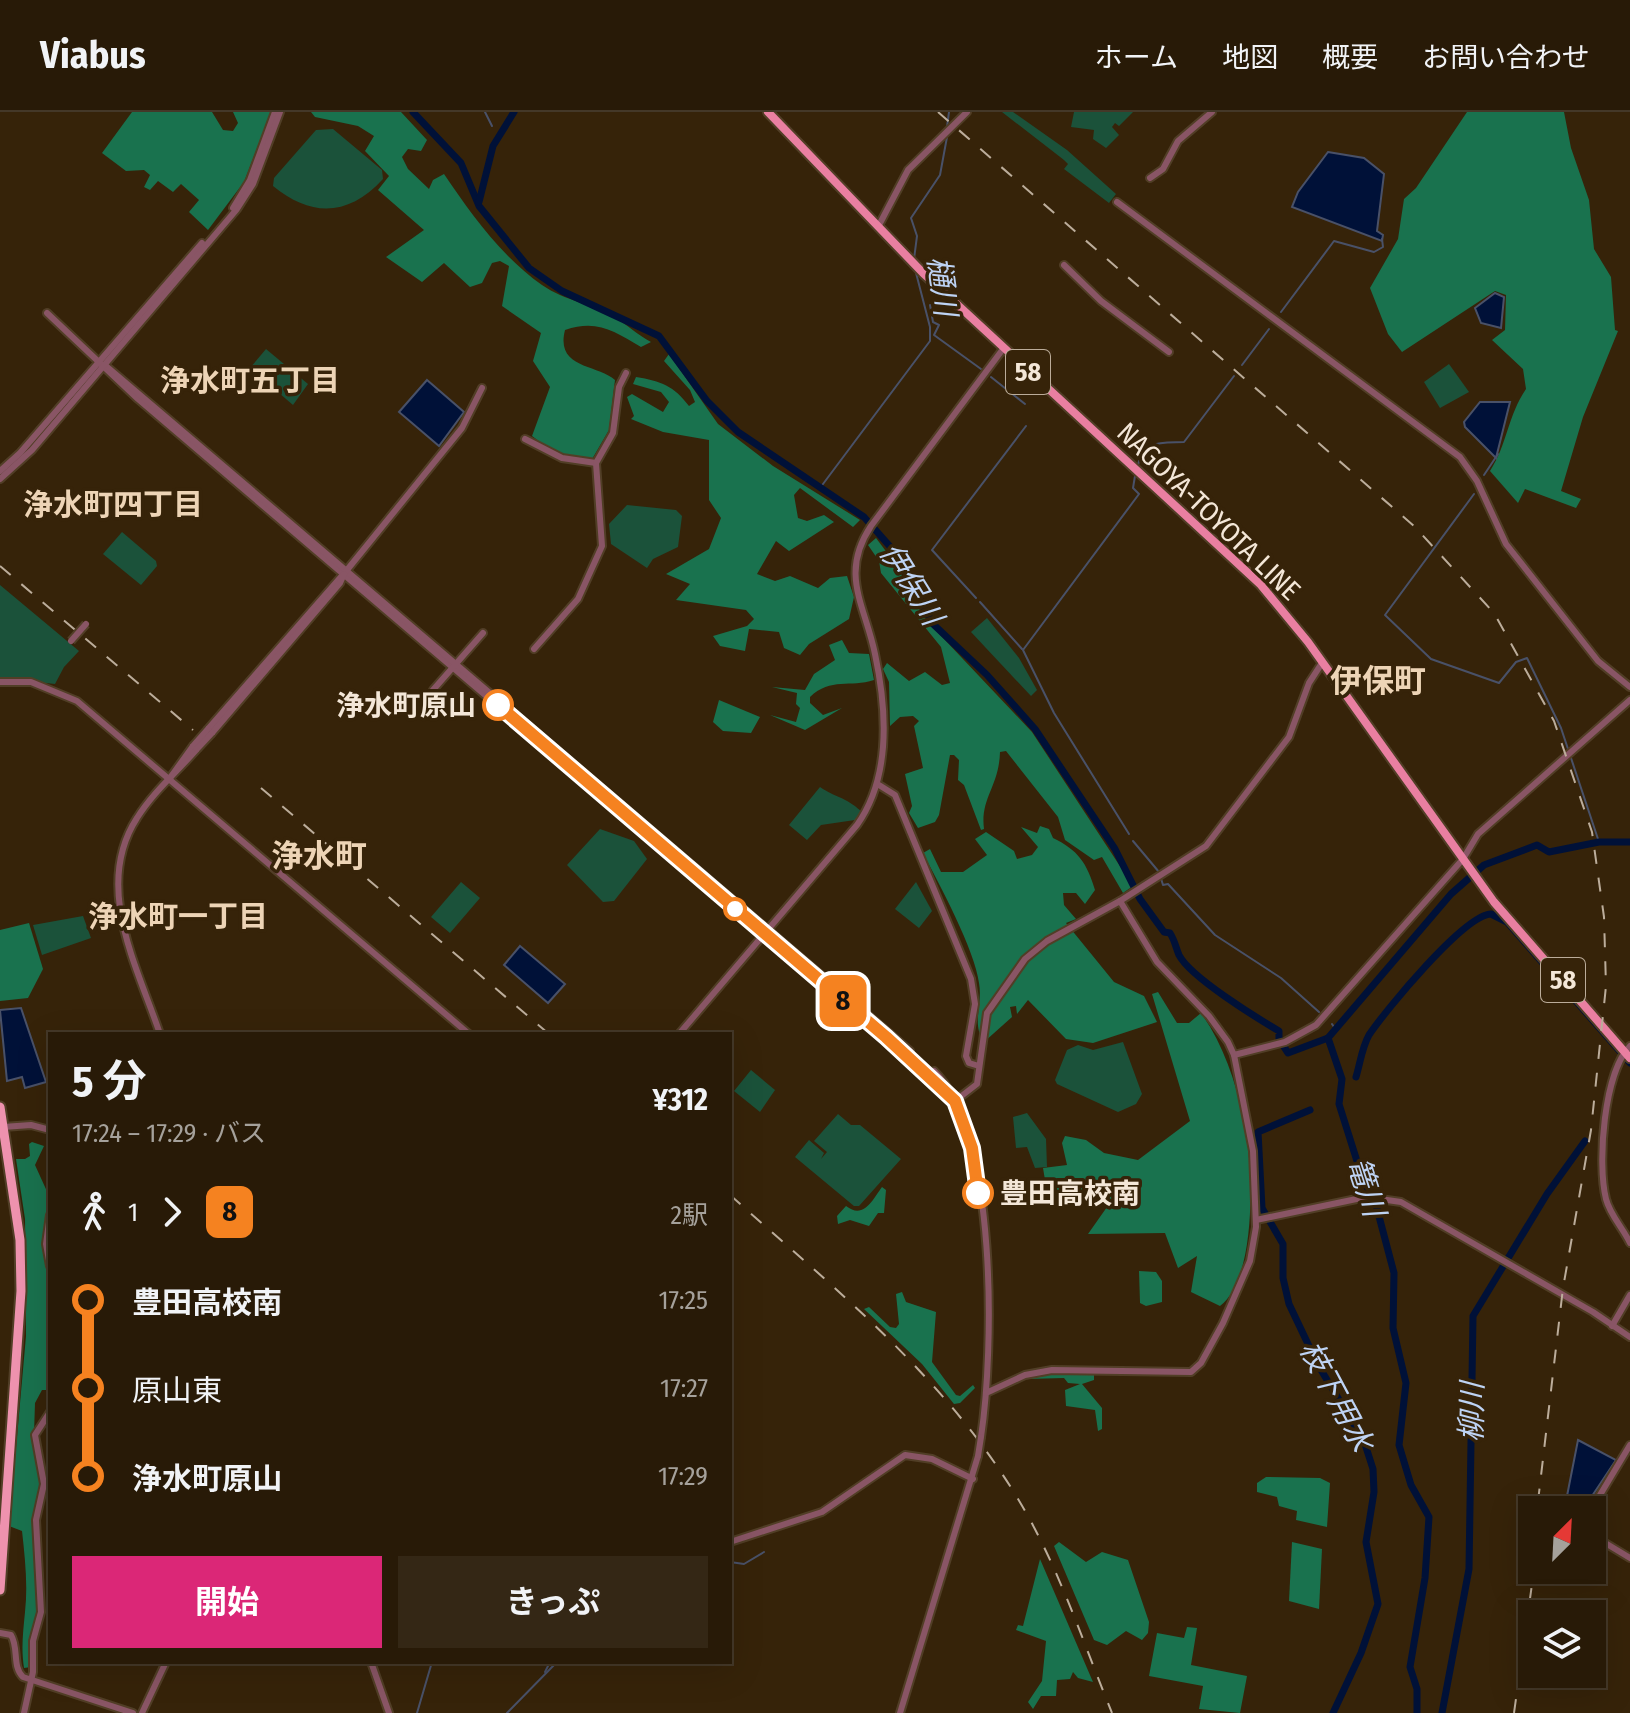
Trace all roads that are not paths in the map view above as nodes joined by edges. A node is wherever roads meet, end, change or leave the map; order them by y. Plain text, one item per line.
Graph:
1 (278, 112) edge
2 (768, 112) edge
3 (967, 112) edge
4 (1212, 112) edge
5 (1150, 178) dead end
6 (1117, 202) dead end
7 (878, 227) junction
8 (1064, 265) dead end
9 (47, 313) dead end
10 (1003, 349) junction
11 (1169, 352) dead end
12 (101, 363) junction
13 (626, 373) dead end
14 (482, 388) dead end
15 (525, 439) dead end
16 (596, 463) junction
17 (0, 471) edge
18 (0, 479) edge
19 (346, 572) junction
20 (86, 624) dead end
21 (483, 633) dead end
22 (71, 641) dead end
23 (534, 649) dead end
24 (1322, 663) junction
25 (456, 664) junction
26 (0, 682) edge
27 (1630, 687) edge
28 (433, 690) dead end
29 (1630, 700) edge
30 (170, 778) junction
31 (879, 785) junction
32 (1464, 862) junction
33 (1120, 901) junction
34 (766, 931) junction
35 (159, 1032) edge
36 (467, 1032) edge
37 (681, 1032) edge
38 (910, 1051) dead end
39 (1627, 1052) edge
40 (1234, 1055) junction
41 (979, 1066) junction
42 (934, 1071) dead end
43 (955, 1101) junction
44 (0, 1107) edge
45 (3, 1127) junction
46 (48, 1129) edge
47 (1259, 1220) junction
48 (48, 1230) edge
49 (1630, 1243) edge
50 (48, 1255) edge
51 (1630, 1295) edge
52 (1612, 1326) junction
53 (1630, 1337) edge
54 (986, 1393) junction
55 (48, 1415) edge
56 (1630, 1445) edge
57 (973, 1479) junction
58 (1599, 1496) edge
59 (732, 1541) edge
60 (1606, 1543) edge
61 (1630, 1558) edge
62 (0, 1590) edge
63 (0, 1633) edge
64 (165, 1664) edge
65 (372, 1664) edge
66 (32, 1679) junction
67 (24, 1713) edge
68 (133, 1713) edge
69 (142, 1713) edge
70 (389, 1713) edge
71 (900, 1713) edge

1 - 12 street
2 - 7 main road, NAGOYA-TOYOTA LINE / 58
3 - 7 street
4 - 5 street
6 - 27 street
7 - 10 main road, NAGOYA-TOYOTA LINE / 58
8 - 11 street
9 - 12 street
10 - 24 main road, NAGOYA-TOYOTA LINE / 58
10 - 31 street
12 - 17 street
12 - 18 street
12 - 19 street
13 - 16 street
14 - 19 street
15 - 16 street
16 - 23 street
19 - 25 street
19 - 30 street, bridge
20 - 22 street, bridge
21 - 25 street
24 - 32 main road, NAGOYA-TOYOTA LINE / 58
24 - 33 street
25 - 28 street
25 - 34 street
26 - 30 street
29 - 32 street
30 - 35 street
30 - 36 street
31 - 34 street
31 - 41 street
32 - 39 main road, NAGOYA-TOYOTA LINE / 58
32 - 40 street
33 - 40 street
33 - 41 street
34 - 37 street
34 - 38 street
34 - 43 street
39 - 49 street
40 - 47 street
41 - 43 street
42 - 43 street
43 - 54 street
44 - 45 highway
45 - 46 street
45 - 62 highway
47 - 52 street
47 - 54 street
48 - 50 street
51 - 52 street
52 - 53 street
54 - 57 street, bridge
55 - 66 street
56 - 58 street
57 - 59 street
57 - 71 street
60 - 61 street
63 - 66 street
64 - 69 street
65 - 70 street
66 - 67 street
66 - 68 street

